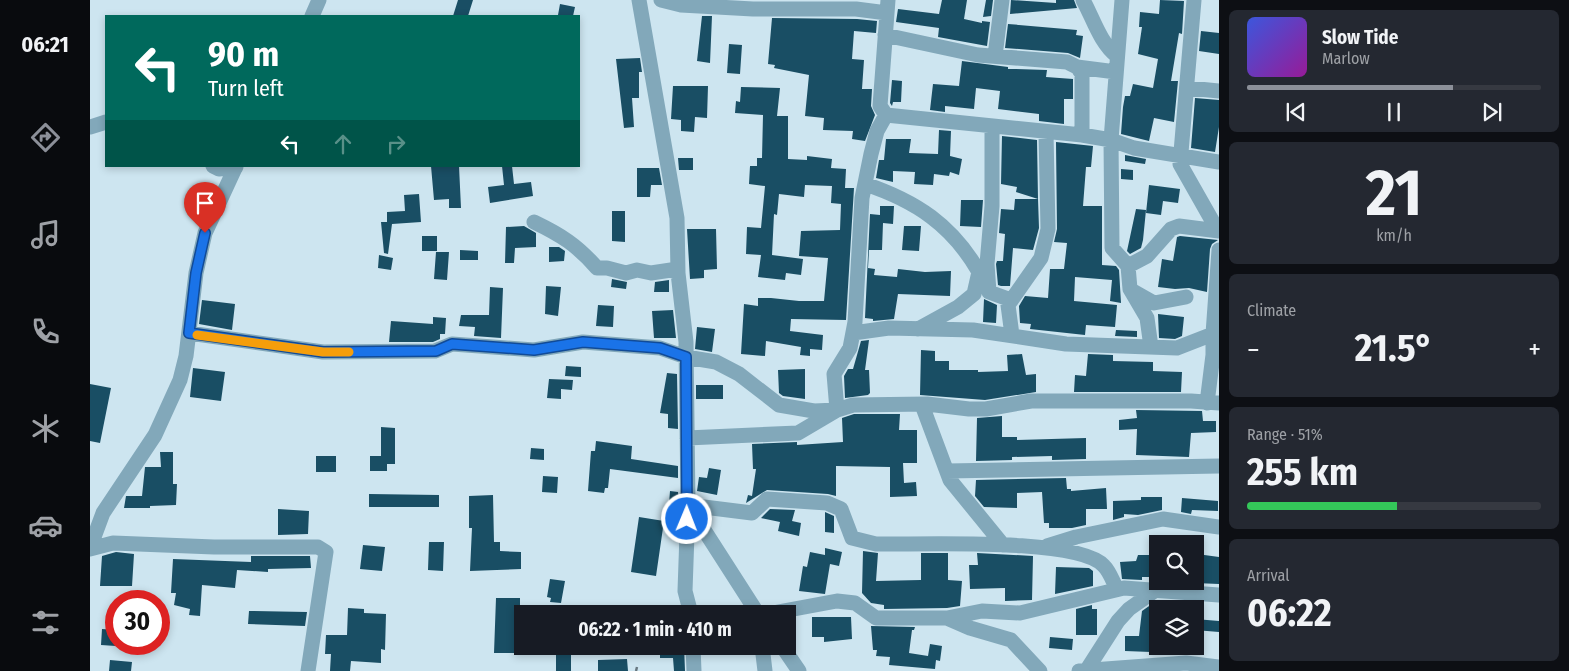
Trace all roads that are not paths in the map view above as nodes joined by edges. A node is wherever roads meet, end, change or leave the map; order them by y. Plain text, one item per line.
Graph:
1 (319, 0) edge
2 (639, 0) edge
3 (661, 0) edge
4 (1002, 0) edge
5 (1083, 0) edge
6 (1122, 0) edge
7 (1194, 0) edge
8 (754, 4) edge
9 (887, 7) edge
10 (312, 15) edge
11 (885, 35) junction
12 (995, 56) junction
13 (1117, 56) junction
14 (1077, 67) junction
15 (1116, 72) junction
16 (1188, 88) junction
17 (1219, 91) edge
18 (886, 115) junction
19 (105, 122) edge
20 (90, 127) edge
21 (992, 127) junction
22 (1046, 132) junction
23 (1082, 135) junction
24 (1111, 140) junction
25 (1180, 156) junction
26 (1219, 162) edge
27 (215, 167) edge
28 (236, 167) edge
29 (865, 184) junction
30 (534, 222) dead end
31 (1219, 230) edge
32 (1219, 250) edge
33 (1128, 266) junction
34 (678, 273) junction
35 (1130, 289) junction
36 (982, 293) junction
37 (1186, 297) dead end
38 (1012, 300) junction
39 (918, 329) junction
40 (189, 333) junction
41 (853, 333) junction
42 (1216, 333) edge
43 (1012, 336) junction
44 (1150, 347) junction
45 (686, 357) junction
46 (1213, 403) edge
47 (922, 405) junction
48 (837, 410) junction
49 (687, 438) junction
50 (1219, 466) edge
51 (948, 471) junction
52 (688, 505) junction
53 (1219, 527) edge
54 (1003, 545) junction
55 (1042, 547) junction
56 (90, 548) edge
57 (1117, 589) junction
58 (1153, 592) junction
59 (1219, 595) edge
60 (689, 605) edge
61 (752, 605) edge
62 (796, 609) edge
63 (947, 618) junction
64 (693, 655) edge
65 (763, 655) edge
66 (788, 655) edge
67 (1219, 667) edge
68 (308, 671) edge
69 (694, 671) edge
70 (764, 671) edge
71 (799, 671) edge
72 (1040, 671) edge
73 (1084, 671) edge

1 - 10 street
2 - 34 street
3 - 8 street
4 - 12 street
5 - 13 street
6 - 13 street
7 - 16 street
8 - 9 street
9 - 11 street
11 - 12 street
11 - 18 street
12 - 14 street
13 - 15 street
14 - 15 street
14 - 23 street
15 - 24 street
16 - 17 street
16 - 25 street
18 - 21 street
18 - 29 street
19 - 20 street
21 - 22 street
21 - 36 street
22 - 23 street
22 - 38 street
23 - 24 street
24 - 25 street
24 - 33 street
25 - 26 street
25 - 31 street
27 - 28 street
28 - 40 street
29 - 36 street
29 - 41 street
30 - 34 street
31 - 33 street
32 - 42 street
33 - 35 street
34 - 45 street
35 - 37 street
35 - 44 street
36 - 38 street
36 - 39 street
38 - 43 street
39 - 41 street
39 - 43 street
40 - 45 street
40 - 56 street
41 - 48 street
42 - 44 street
42 - 46 street
43 - 44 street
45 - 48 street
45 - 49 street
46 - 47 street
47 - 48 street
47 - 51 street
48 - 49 street
49 - 52 street
50 - 51 street
51 - 54 street
52 - 54 street
52 - 60 street
52 - 61 street
53 - 55 street
54 - 55 street
55 - 57 street
56 - 68 street
57 - 58 street
57 - 63 street
58 - 59 street
58 - 73 street
62 - 63 street
63 - 72 street
64 - 69 street
65 - 70 street
66 - 71 street
67 - 73 street

